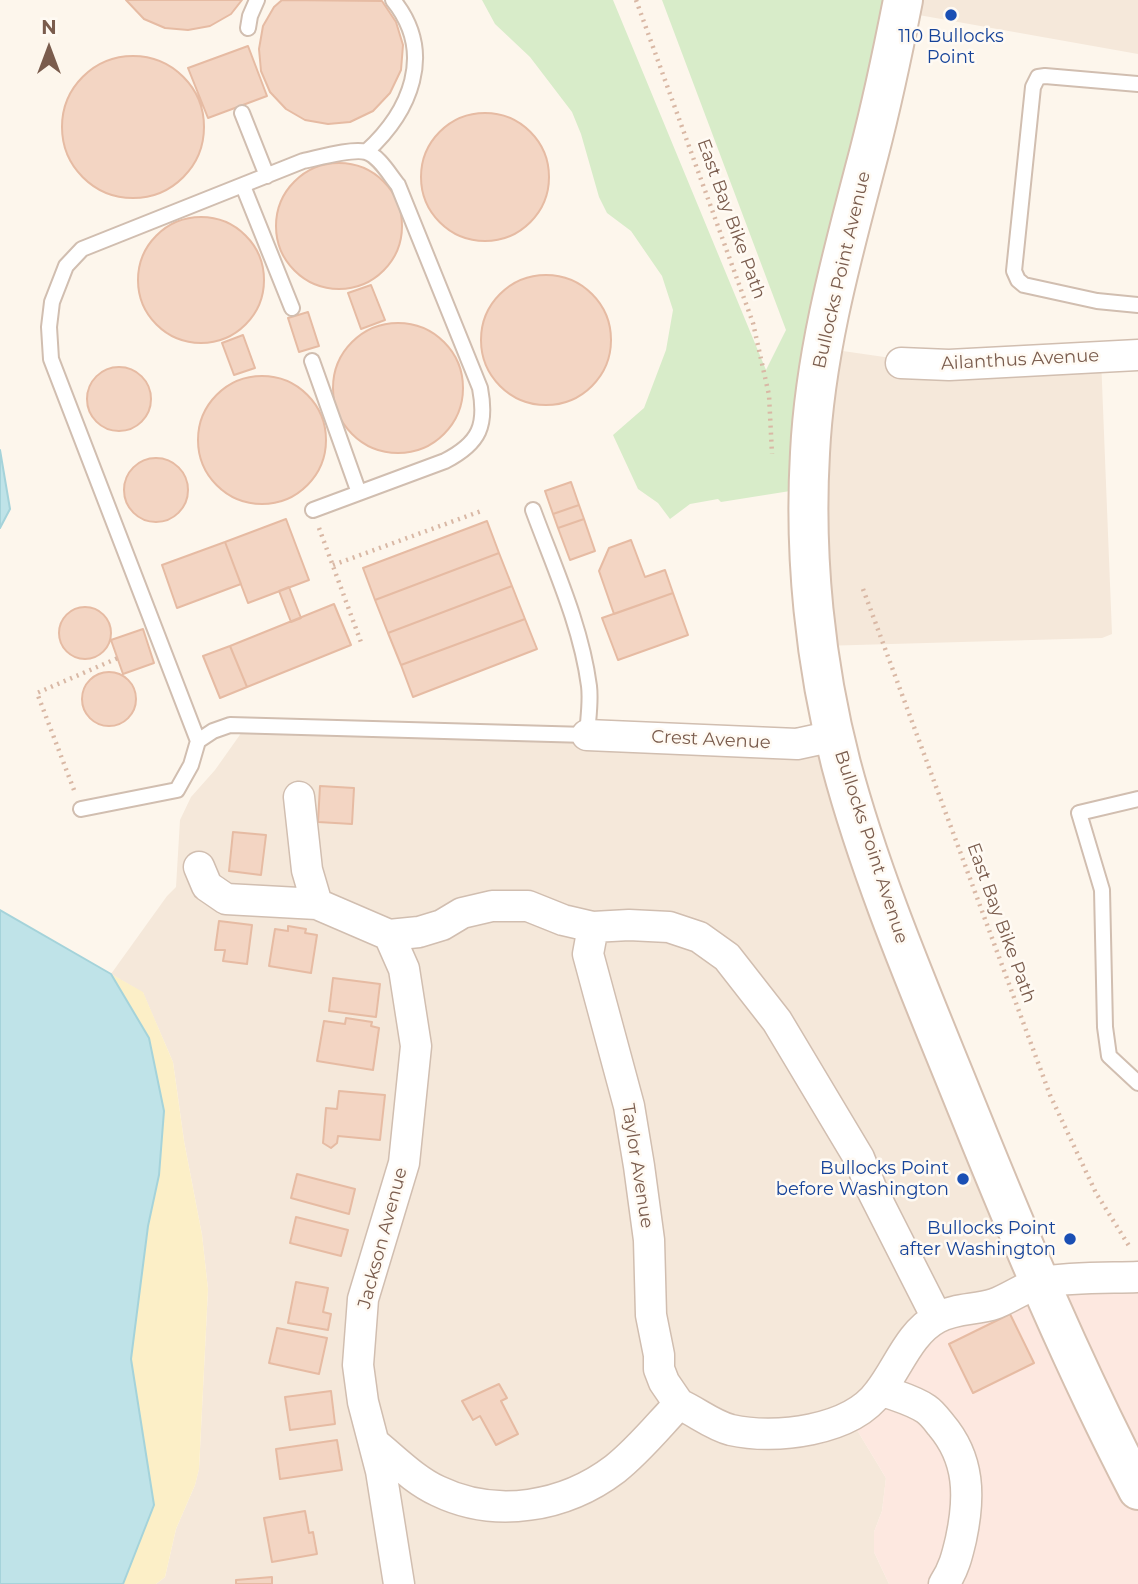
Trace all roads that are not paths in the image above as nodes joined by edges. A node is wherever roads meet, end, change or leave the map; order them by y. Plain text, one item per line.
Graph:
1 (257, 0) edge
2 (393, 0) edge
3 (903, 0) edge
4 (248, 28) dead end
5 (1138, 84) edge
6 (242, 113) dead end
7 (366, 152) junction
8 (267, 176) junction
9 (243, 186) junction
10 (1138, 305) edge
11 (292, 308) dead end
12 (1138, 355) edge
13 (312, 361) dead end
14 (901, 363) dead end
15 (359, 493) junction
16 (313, 510) road end
17 (533, 510) dead end
18 (587, 735) junction
19 (834, 736) junction
20 (198, 741) junction
21 (299, 797) dead end
22 (1138, 799) edge
23 (81, 809) road end
24 (199, 867) dead end
25 (317, 904) junction
26 (593, 927) junction
27 (389, 935) junction
28 (1138, 1083) edge
29 (1137, 1267) edge
30 (1040, 1282) junction
31 (937, 1318) junction
32 (881, 1390) junction
33 (679, 1404) junction
34 (374, 1443) junction
35 (1138, 1490) edge
36 (399, 1584) edge
37 (944, 1584) edge

1 - 4 lane
2 - 7 lane
3 - 19 main road, Bullocks Point Avenue
5 - 10 lane
6 - 8 lane
7 - 8 lane
7 - 15 lane
8 - 9 lane
9 - 11 lane
9 - 20 lane
12 - 14 street, Ailanthus Avenue
13 - 15 lane
15 - 16 lane
17 - 18 lane
18 - 19 street, Crest Avenue
18 - 20 lane
19 - 30 main road, Bullocks Point Avenue
20 - 23 lane
21 - 25 street
22 - 28 lane
24 - 25 street
25 - 27 street
26 - 27 street
26 - 31 street
26 - 33 street, Taylor Avenue
27 - 34 street, Jackson Avenue
29 - 30 street
30 - 31 street
30 - 35 main road, Bullocks Point Avenue
31 - 32 street
32 - 33 street
32 - 37 street
33 - 34 street
34 - 36 street, Jackson Avenue

